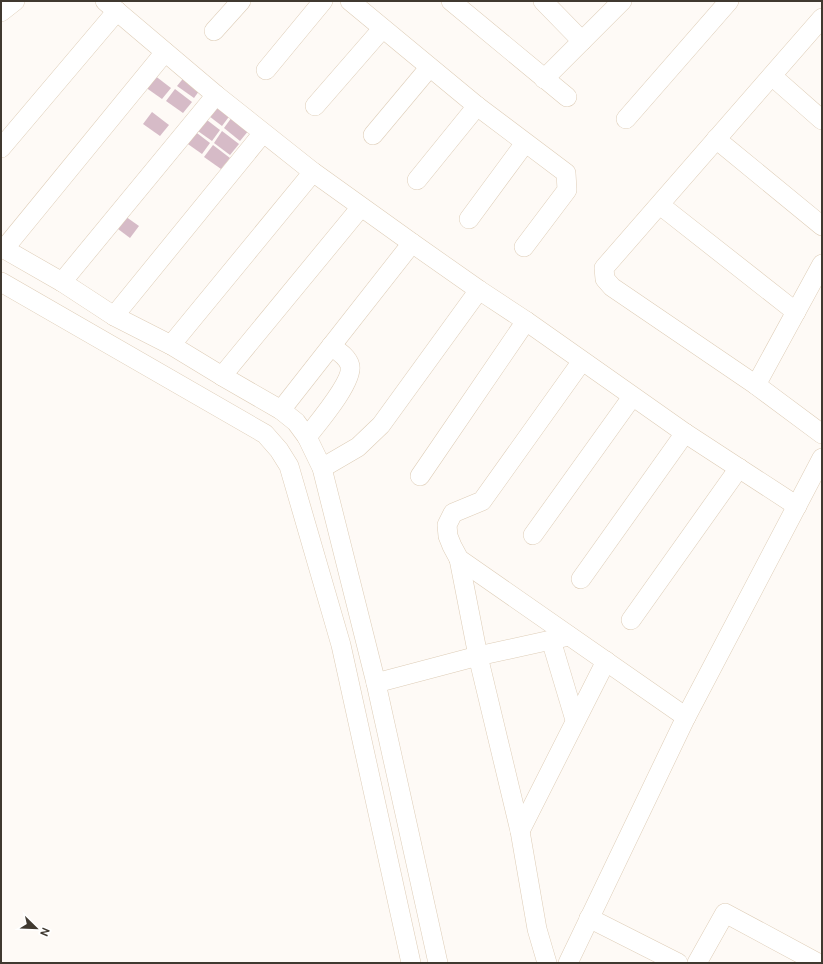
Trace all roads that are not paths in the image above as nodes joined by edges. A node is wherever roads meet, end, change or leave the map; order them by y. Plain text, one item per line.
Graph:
1 (15, 1) edge
2 (241, 1) edge
3 (324, 1) edge
4 (350, 1) edge
5 (452, 1) edge
6 (542, 1) edge
7 (622, 1) edge
8 (729, 1) edge
9 (111, 6) edge
10 (1, 12) edge
11 (822, 19) edge
12 (382, 28) junction
13 (214, 31) dead end
14 (582, 41) junction
15 (165, 52) junction
16 (429, 68) junction
17 (266, 70) dead end
18 (772, 76) junction
19 (544, 79) junction
20 (216, 95) junction
21 (567, 97) dead end
22 (315, 106) dead end
23 (477, 106) junction
24 (626, 119) dead end
25 (822, 120) edge
26 (263, 133) junction
27 (373, 136) dead end
28 (716, 139) junction
29 (525, 142) junction
30 (1, 148) edge
31 (313, 172) junction
32 (417, 180) dead end
33 (660, 205) junction
34 (361, 207) junction
35 (469, 219) dead end
36 (822, 226) edge
37 (412, 243) junction
38 (524, 247) dead end
39 (3, 248) edge
40 (822, 264) edge
41 (1, 282) edge
42 (62, 282) junction
43 (479, 290) junction
44 (796, 312) junction
45 (114, 316) junction
46 (526, 321) junction
47 (171, 345) junction
48 (331, 346) junction
49 (582, 361) junction
50 (222, 376) junction
51 (756, 385) junction
52 (252, 394) junction
53 (632, 397) junction
54 (281, 410) junction
55 (238, 418) junction
56 (684, 433) junction
57 (822, 434) edge
58 (307, 437) junction
59 (822, 458) edge
60 (322, 468) junction
61 (739, 468) junction
62 (420, 476) dead end
63 (797, 506) junction
64 (533, 535) dead end
65 (459, 559) junction
66 (581, 579) dead end
67 (631, 620) dead end
68 (560, 638) junction
69 (478, 656) junction
70 (606, 661) junction
71 (376, 683) junction
72 (686, 717) junction
73 (575, 720) junction
74 (520, 830) junction
75 (589, 918) junction
76 (411, 963) edge
77 (438, 963) edge
78 (548, 963) edge
79 (568, 963) edge
80 (678, 963) edge
81 (697, 963) edge
82 (818, 963) edge

1 - 10 street
2 - 13 street
3 - 17 street
4 - 12 street
5 - 19 street
6 - 14 street
7 - 14 street
8 - 24 street
9 - 15 street
9 - 30 street
11 - 18 street
12 - 16 street
12 - 22 street
14 - 19 street
15 - 20 street
15 - 39 street
16 - 23 street
16 - 27 street
18 - 25 street
18 - 28 street
19 - 21 street
20 - 26 street
20 - 42 street
23 - 29 street
23 - 32 street
26 - 31 street
26 - 45 street
28 - 33 street
28 - 36 street
29 - 35 street
29 - 38 street
31 - 34 street
31 - 47 street
33 - 44 street
33 - 51 street
34 - 37 street
34 - 50 street
37 - 43 street
37 - 48 street
39 - 42 street
40 - 44 street
41 - 55 street
42 - 45 street
43 - 46 street
43 - 60 street
44 - 51 street
45 - 47 street
46 - 49 street
46 - 62 street
47 - 50 street
48 - 54 street
48 - 58 street
49 - 53 street
49 - 65 street
50 - 52 street
51 - 57 street
52 - 54 street
52 - 55 street
53 - 56 street
53 - 64 street
54 - 58 street
55 - 76 street
56 - 61 street
56 - 66 street
58 - 60 street
59 - 63 street
60 - 71 street
61 - 63 street
61 - 67 street
63 - 72 street
65 - 68 street
65 - 69 street
68 - 69 street
68 - 70 street
68 - 73 street
69 - 71 street
69 - 74 street
70 - 72 street
70 - 73 street
71 - 77 street
72 - 75 street
73 - 74 street
74 - 78 street
75 - 79 street
75 - 80 street
81 - 82 street

